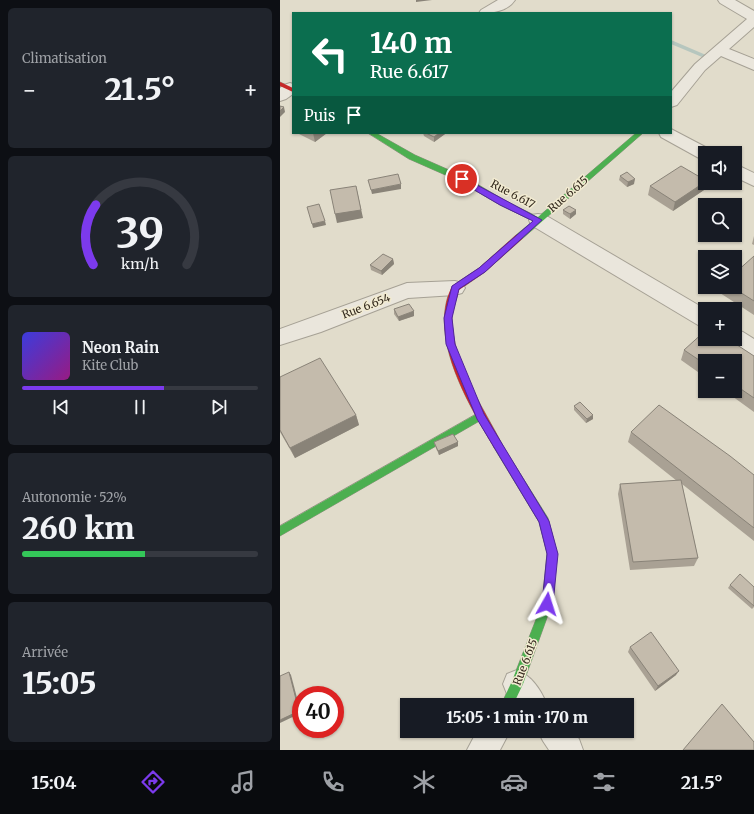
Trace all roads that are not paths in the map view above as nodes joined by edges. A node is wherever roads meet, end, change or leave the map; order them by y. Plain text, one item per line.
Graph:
1 (725, 0) edge
2 (504, 3) edge
3 (488, 12) edge
4 (513, 12) edge
5 (754, 17) edge
6 (754, 20) edge
7 (719, 50) junction
8 (754, 65) edge
9 (674, 94) edge
10 (373, 134) edge
11 (639, 134) edge
12 (669, 134) edge
13 (698, 150) edge
14 (742, 174) edge
15 (754, 180) edge
16 (538, 220) junction
17 (455, 288) junction
18 (698, 316) edge
19 (280, 337) edge
20 (742, 342) edge
21 (754, 350) edge
22 (480, 416) junction
23 (280, 531) edge
24 (519, 698) edge
25 (490, 738) edge
26 (559, 738) edge
27 (482, 750) edge
28 (568, 750) edge

1 - 5 street
2 - 3 street
2 - 4 street
6 - 7 street
7 - 8 street
7 - 9 street
10 - 16 street, Rue 6.617
11 - 16 street, Rue 6.615
12 - 13 street
14 - 15 street
16 - 17 street, Rue 6.615
16 - 18 street
17 - 19 street, Rue 6.654
17 - 22 street, Rue 6.615
20 - 21 street
22 - 23 street
22 - 24 street, Rue 6.615
25 - 27 street
26 - 28 street

